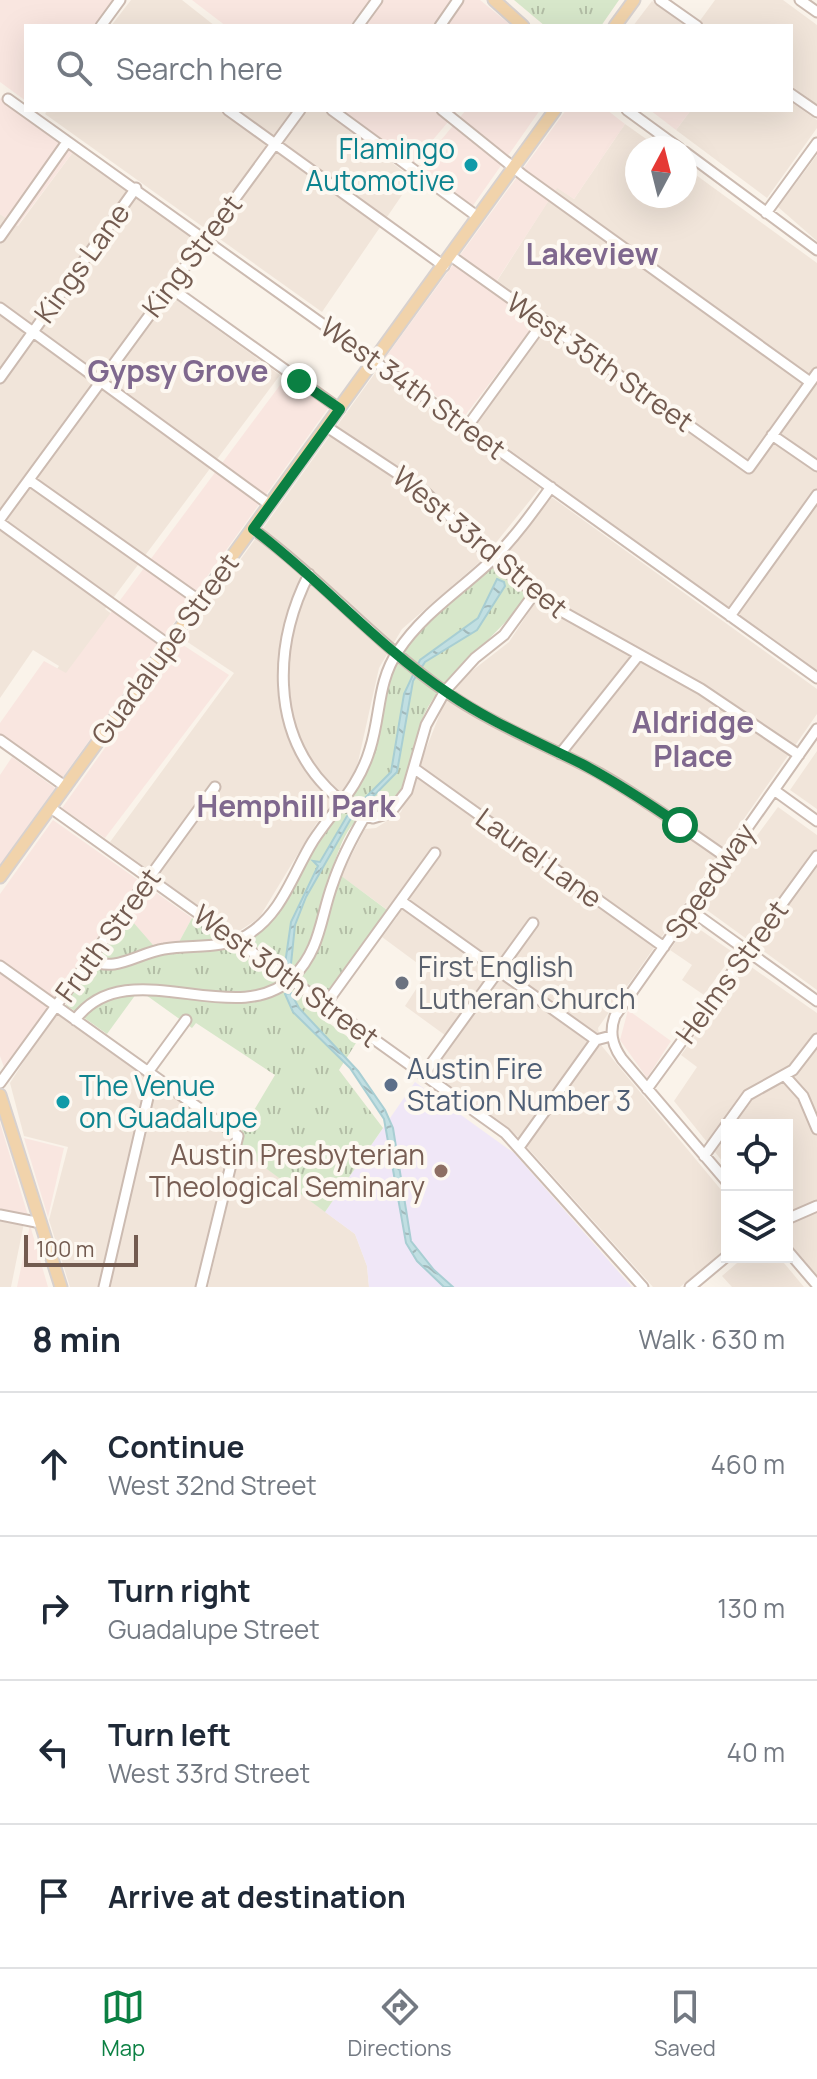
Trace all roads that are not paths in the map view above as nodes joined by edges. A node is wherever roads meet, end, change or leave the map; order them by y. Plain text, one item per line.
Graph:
1 (120, 0) edge
2 (377, 0) edge
3 (458, 0) edge
4 (494, 0) edge
5 (634, 0) edge
6 (660, 0) edge
7 (800, 0) edge
8 (817, 12) edge
9 (102, 24) edge
10 (359, 24) edge
11 (441, 24) edge
12 (521, 24) edge
13 (616, 24) edge
14 (694, 24) edge
15 (793, 95) edge
16 (4, 96) edge
17 (24, 107) edge
18 (231, 112) edge
19 (299, 112) edge
20 (335, 112) edge
21 (445, 112) edge
22 (554, 112) edge
23 (630, 112) edge
24 (817, 112) edge
25 (36, 114) edge
26 (663, 136) edge
27 (67, 142) junction
28 (817, 143) edge
29 (277, 144) junction
30 (697, 161) edge
31 (514, 166) junction
32 (136, 188) junction
33 (766, 213) junction
34 (478, 217) junction
35 (0, 237) edge
36 (207, 240) junction
37 (817, 250) edge
38 (448, 261) junction
39 (168, 286) junction
40 (0, 308) edge
41 (544, 321) junction
42 (32, 332) junction
43 (375, 360) junction
44 (817, 373) edge
45 (0, 378) edge
46 (99, 382) junction
47 (810, 382) junction
48 (340, 409) junction
49 (327, 427) junction
50 (467, 427) junction
51 (772, 435) junction
52 (817, 466) edge
53 (29, 480) junction
54 (551, 487) junction
55 (817, 495) edge
56 (270, 505) junction
57 (0, 521) edge
58 (253, 529) junction
59 (492, 559) junction
60 (309, 574) junction
61 (534, 594) junction
62 (200, 601) junction
63 (730, 616) junction
64 (169, 645) junction
65 (396, 654) junction
66 (638, 656) junction
67 (817, 678) edge
68 (445, 691) junction
69 (817, 729) edge
70 (0, 740) edge
71 (560, 754) junction
72 (799, 755) junction
73 (415, 769) junction
74 (66, 787) junction
75 (215, 787) dead end
76 (774, 790) junction
77 (51, 808) junction
78 (355, 810) junction
79 (817, 821) edge
80 (435, 853) dead end
81 (817, 856) edge
82 (726, 857) junction
83 (0, 877) edge
84 (149, 878) junction
85 (401, 901) junction
86 (689, 909) junction
87 (533, 923) dead end
88 (236, 940) junction
89 (664, 947) junction
90 (748, 951) junction
91 (90, 959) junction
92 (0, 966) edge
93 (498, 970) junction
94 (290, 980) junction
95 (817, 1001) edge
96 (325, 1005) junction
97 (56, 1006) junction
98 (75, 1020) junction
99 (186, 1020) dead end
100 (611, 1036) junction
101 (817, 1039) edge
102 (596, 1040) junction
103 (150, 1074) junction
104 (423, 1075) junction
105 (785, 1076) junction
106 (0, 1083) edge
107 (647, 1089) junction
108 (0, 1095) edge
109 (817, 1129) edge
110 (520, 1146) junction
111 (704, 1156) junction
112 (721, 1175) edge
113 (817, 1206) edge
114 (0, 1215) edge
115 (793, 1216) edge
116 (41, 1223) junction
117 (793, 1257) edge
118 (721, 1261) edge
119 (817, 1285) edge
120 (61, 1287) edge
121 (104, 1287) edge
122 (201, 1287) edge
123 (643, 1287) edge
124 (690, 1287) edge

1 - 9 street
2 - 10 street
3 - 11 street
4 - 12 main road
5 - 13 main road
6 - 14 street
7 - 8 street
15 - 24 street
16 - 17 street, West 34th Street
18 - 29 street, West 35th Street
19 - 29 street, King Street
20 - 34 street
21 - 31 street
22 - 31 main road, Guadalupe Street
23 - 26 street
25 - 27 street, West 34th Street
27 - 32 street, West 34th Street
27 - 35 street
28 - 33 street
29 - 36 street, King Street
29 - 38 street, West 35th Street
30 - 33 street
31 - 34 main road, Guadalupe Street
31 - 47 street
32 - 36 street, West 34th Street
32 - 42 street, Kings Lane
33 - 37 street
34 - 38 main road, Guadalupe Street
36 - 39 street, King Street
36 - 43 street, West 34th Street
38 - 41 street, West 35th Street
38 - 43 main road, Guadalupe Street
39 - 46 street, King Street
39 - 48 street
40 - 42 street
41 - 50 street
41 - 51 street, West 35th Street
42 - 45 street, Kings Lane
42 - 46 street
43 - 48 main road, Guadalupe Street
43 - 50 street, West 34th Street
44 - 47 street
46 - 53 street, King Street
46 - 56 street
47 - 51 street
48 - 49 main road, Guadalupe Street
49 - 56 main road, Guadalupe Street
49 - 59 street, West 33rd Street
50 - 54 street, West 34th Street
51 - 52 street
53 - 57 street, King Street
53 - 62 street
54 - 59 street
54 - 63 street, West 34th Street
55 - 63 street
56 - 58 main road, Guadalupe Street
57 - 64 street
58 - 60 street
58 - 62 main road, Guadalupe Street
59 - 61 street, West 33rd Street
59 - 65 street
60 - 65 street
60 - 78 street
61 - 66 street, West 33rd Street
61 - 68 street
62 - 64 main road, Guadalupe Street
63 - 67 street, West 34th Street
64 - 74 main road, Guadalupe Street
65 - 68 street
65 - 78 street
66 - 71 street
66 - 72 street, West 33rd Street
68 - 71 street
68 - 73 street
69 - 72 street, Speedway
70 - 74 street
71 - 82 street
72 - 76 street, Speedway
73 - 78 street
73 - 89 street, Laurel Lane
74 - 77 main road, Guadalupe Street
75 - 84 street, Fruth Street
76 - 79 street
76 - 82 street, Speedway
77 - 83 main road, Guadalupe Street
77 - 84 street, West 30th Street
78 - 88 street
78 - 94 street
80 - 85 street
81 - 90 street, Helms Street
82 - 86 street, Speedway
84 - 88 street, West 30th Street
84 - 91 street, Fruth Street
85 - 93 street
85 - 96 street
86 - 89 street, Speedway
86 - 90 street
87 - 93 street
88 - 91 street
88 - 94 street, West 30th Street
89 - 100 street, Speedway
90 - 95 street
90 - 107 street, Helms Street
91 - 97 street, Fruth Street
92 - 97 street
93 - 102 street
93 - 104 street
94 - 96 street, West 30th Street
94 - 98 street
96 - 104 street, West 30th Street
97 - 98 street
97 - 106 street, Fruth Street
98 - 103 street
99 - 103 street
100 - 102 street
100 - 107 street
101 - 105 street
102 - 110 street
103 - 121 street
103 - 122 street
104 - 110 street, West 30th Street
105 - 109 street
105 - 111 street
107 - 111 street
108 - 116 main road
110 - 123 street, West 30th Street
111 - 112 street
113 - 115 street
114 - 116 street
116 - 120 main road
117 - 119 street
118 - 124 street

